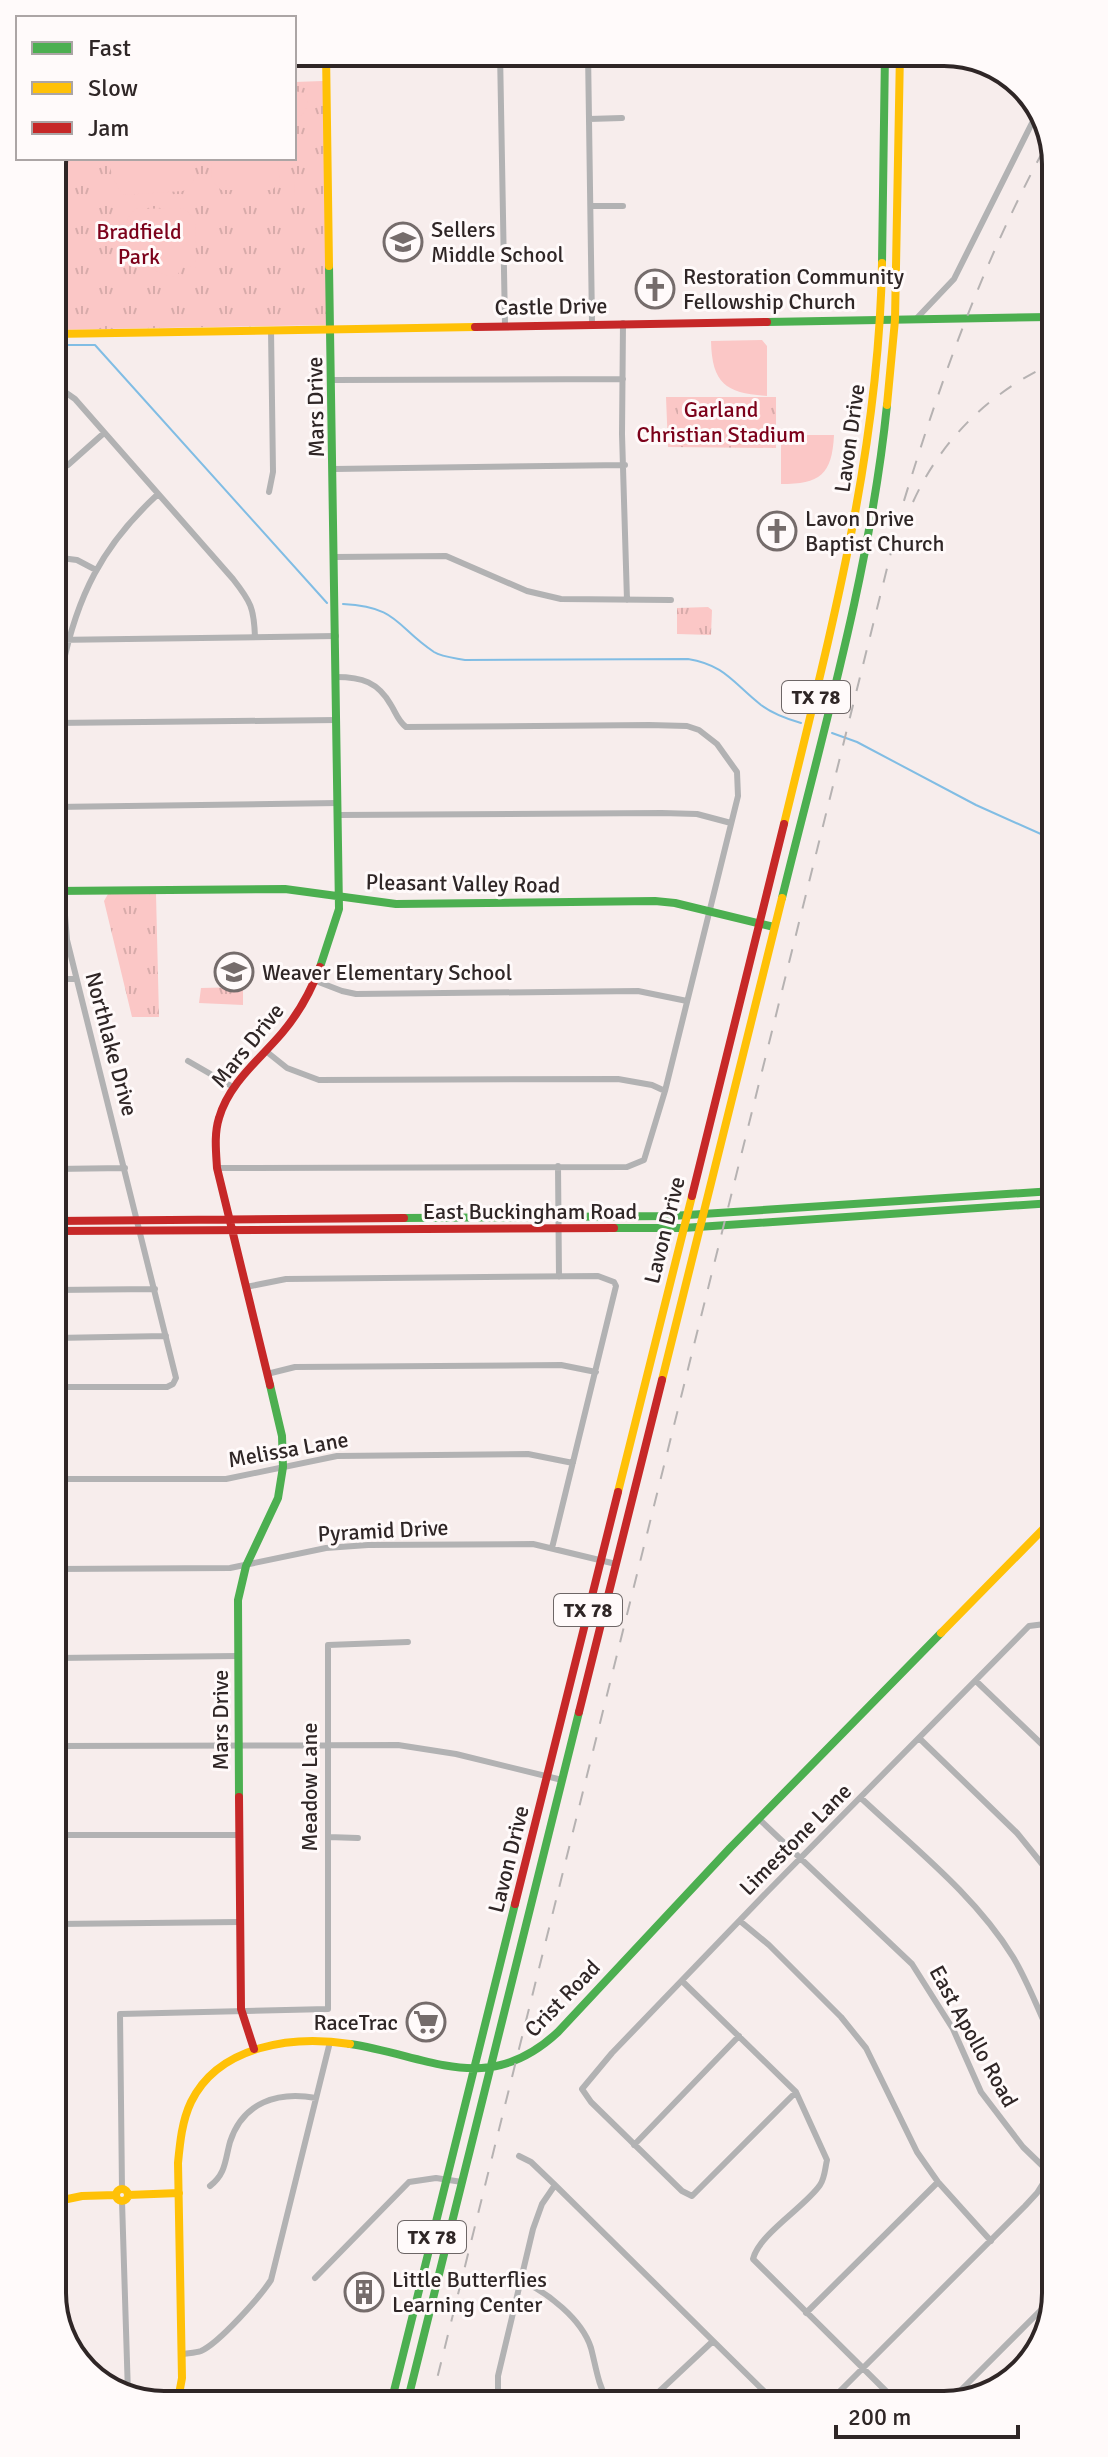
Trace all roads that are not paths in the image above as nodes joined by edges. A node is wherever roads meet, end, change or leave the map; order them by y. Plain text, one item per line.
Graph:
1 (326, 66) edge
2 (500, 66) edge
3 (588, 66) edge
4 (885, 66) edge
5 (900, 66) edge
6 (622, 118) dead end
7 (589, 119) junction
8 (1032, 122) edge
9 (591, 206) junction
10 (623, 206) dead end
11 (1042, 317) edge
12 (916, 319) junction
13 (881, 320) junction
14 (895, 320) junction
15 (592, 323) junction
16 (623, 323) junction
17 (505, 325) junction
18 (332, 329) junction
19 (271, 330) junction
20 (66, 334) edge
21 (623, 379) junction
22 (333, 380) junction
23 (66, 393) edge
24 (104, 433) junction
25 (625, 465) junction
26 (66, 466) edge
27 (334, 469) junction
28 (269, 492) dead end
29 (157, 495) junction
30 (860, 496) junction
31 (866, 549) junction
32 (335, 557) junction
33 (66, 559) edge
34 (96, 570) junction
35 (627, 600) junction
36 (671, 600) dead end
37 (837, 610) junction
38 (853, 611) junction
39 (336, 636) junction
40 (255, 637) junction
41 (68, 640) junction
42 (66, 650) edge
43 (336, 677) junction
44 (337, 720) junction
45 (66, 723) edge
46 (338, 803) junction
47 (66, 807) edge
48 (338, 815) junction
49 (731, 823) junction
50 (66, 891) edge
51 (340, 897) junction
52 (710, 911) junction
53 (759, 923) junction
54 (774, 927) junction
55 (66, 934) edge
56 (66, 979) edge
57 (76, 979) junction
58 (316, 981) junction
59 (687, 1001) junction
60 (267, 1052) junction
61 (188, 1061) dead end
62 (233, 1087) junction
63 (665, 1091) junction
64 (558, 1166) junction
65 (125, 1168) junction
66 (217, 1168) junction
67 (66, 1169) edge
68 (1042, 1192) edge
69 (1019, 1194) junction
70 (934, 1199) junction
71 (1042, 1204) edge
72 (1020, 1205) junction
73 (934, 1212) junction
74 (703, 1214) junction
75 (686, 1215) junction
76 (558, 1217) junction
77 (229, 1219) junction
78 (137, 1220) junction
79 (66, 1221) edge
80 (700, 1227) junction
81 (558, 1228) junction
82 (683, 1228) junction
83 (231, 1230) junction
84 (66, 1231) edge
85 (140, 1231) junction
86 (559, 1277) junction
87 (246, 1287) junction
88 (155, 1289) junction
89 (66, 1290) edge
90 (166, 1336) junction
91 (66, 1338) edge
92 (596, 1372) junction
93 (267, 1374) junction
94 (66, 1387) edge
95 (573, 1463) junction
96 (283, 1467) junction
97 (66, 1479) edge
98 (1042, 1530) edge
99 (552, 1548) junction
100 (600, 1560) junction
101 (616, 1564) junction
102 (246, 1566) junction
103 (66, 1569) edge
104 (1042, 1624) edge
105 (408, 1642) dead end
106 (238, 1656) junction
107 (66, 1658) edge
108 (572, 1674) junction
109 (588, 1678) junction
110 (976, 1681) junction
111 (919, 1738) junction
112 (1042, 1744) edge
113 (66, 1746) edge
114 (327, 1746) junction
115 (238, 1747) junction
116 (547, 1776) junction
117 (562, 1780) junction
118 (861, 1798) junction
119 (759, 1819) junction
120 (66, 1835) edge
121 (239, 1835) junction
122 (328, 1837) junction
123 (358, 1838) dead end
124 (801, 1859) junction
125 (1042, 1864) edge
126 (740, 1921) junction
127 (239, 1922) junction
128 (66, 1924) edge
129 (682, 1981) junction
130 (241, 2009) junction
131 (1042, 2017) edge
132 (739, 2036) junction
133 (330, 2042) junction
134 (254, 2049) junction
135 (491, 2068) junction
136 (474, 2071) junction
137 (796, 2092) junction
138 (316, 2098) junction
139 (634, 2145) junction
140 (519, 2156) dead end
141 (1042, 2166) edge
142 (446, 2179) junction
143 (462, 2182) junction
144 (938, 2182) junction
145 (555, 2185) junction
146 (210, 2186) dead end
147 (1042, 2188) edge
148 (179, 2193) junction
149 (122, 2195) junction
150 (66, 2199) edge
151 (991, 2241) junction
152 (315, 2278) dead end
153 (520, 2280) junction
154 (1040, 2311) edge
155 (806, 2313) junction
156 (713, 2341) junction
157 (182, 2354) junction
158 (863, 2368) junction
159 (128, 2384) edge
160 (962, 2389) edge
161 (180, 2391) edge
162 (394, 2391) edge
163 (409, 2391) edge
164 (498, 2391) edge
165 (602, 2391) edge
166 (660, 2391) edge
167 (762, 2391) edge
168 (840, 2391) edge
169 (886, 2391) edge

1 - 18 main road, Mars Drive
2 - 17 street
3 - 7 street
4 - 13 main road, Lavon Drive / TX 78
5 - 14 main road, Lavon Drive / TX 78
6 - 7 street
7 - 9 street
8 - 12 street
9 - 10 street
9 - 15 street
11 - 12 main road, Castle Drive
12 - 14 main road, Castle Drive
13 - 14 main road, Castle Drive
13 - 16 main road, Castle Drive
13 - 30 main road, Lavon Drive / TX 78
14 - 31 main road, Lavon Drive / TX 78
15 - 16 main road, Castle Drive
15 - 17 main road, Castle Drive
16 - 21 street
17 - 18 main road, Castle Drive
18 - 19 main road, Castle Drive
18 - 22 main road, Mars Drive
19 - 20 main road, Castle Drive
19 - 28 street
21 - 22 street
21 - 25 street
22 - 27 main road, Mars Drive
23 - 24 street
24 - 26 street
24 - 29 street
25 - 27 street
25 - 35 street
27 - 32 main road, Mars Drive
29 - 34 street, Northlake Drive
29 - 40 street
30 - 31 main road
30 - 37 main road, Lavon Drive / TX 78
31 - 38 main road, Lavon Drive / TX 78
32 - 35 street
32 - 39 main road, Mars Drive
33 - 34 street
34 - 41 street, Northlake Drive
35 - 36 street
37 - 38 main road
37 - 53 main road, Lavon Drive / TX 78
38 - 54 main road, Lavon Drive / TX 78
39 - 40 street
39 - 43 main road, Mars Drive
40 - 41 street
41 - 42 street, Northlake Drive
43 - 44 main road, Mars Drive
43 - 49 street
44 - 45 street
44 - 46 main road, Mars Drive
46 - 47 street
46 - 48 main road, Mars Drive
48 - 49 street
48 - 51 main road, Mars Drive
49 - 52 street
50 - 51 main road, Pleasant Valley Road
51 - 52 main road, Pleasant Valley Road
51 - 58 main road, Mars Drive
52 - 53 main road, Pleasant Valley Road
52 - 59 street
53 - 54 main road, Pleasant Valley Road
53 - 75 main road, Lavon Drive / TX 78
54 - 74 main road, Lavon Drive / TX 78
55 - 57 street, Northlake Drive
56 - 57 street
57 - 65 street, Northlake Drive
58 - 59 street
58 - 60 main road, Mars Drive
59 - 63 street
60 - 62 main road, Mars Drive
60 - 63 street
61 - 62 street
62 - 66 main road, Mars Drive
63 - 64 street
64 - 66 street
64 - 76 street
65 - 67 street
65 - 78 street, Northlake Drive
66 - 77 main road, Mars Drive
68 - 69 main road, East Buckingham Road
69 - 70 main road, East Buckingham Road
69 - 72 main road
70 - 73 main road
70 - 74 main road, East Buckingham Road
71 - 72 main road, East Buckingham Road
72 - 73 main road, East Buckingham Road
73 - 80 main road, East Buckingham Road
74 - 75 main road, East Buckingham Road
74 - 80 main road, Lavon Drive / TX 78
75 - 76 main road, East Buckingham Road
75 - 82 main road, Lavon Drive / TX 78
76 - 77 main road, East Buckingham Road
76 - 81 street
77 - 78 main road, East Buckingham Road
77 - 83 main road, Mars Drive
78 - 79 main road, East Buckingham Road
78 - 85 street, Northlake Drive
80 - 82 main road, East Buckingham Road
80 - 101 main road, Lavon Drive / TX 78
81 - 82 main road, East Buckingham Road
81 - 83 main road, East Buckingham Road
81 - 86 street
82 - 100 main road, Lavon Drive / TX 78
83 - 85 main road, East Buckingham Road
83 - 87 main road, Mars Drive
84 - 85 main road, East Buckingham Road
85 - 88 street, Northlake Drive
86 - 87 street
86 - 92 street
87 - 93 main road, Mars Drive
88 - 89 street
88 - 90 street, Northlake Drive
90 - 91 street
90 - 94 street, Northlake Drive
92 - 93 street
92 - 95 street
93 - 96 main road, Mars Drive
95 - 96 street, Melissa Lane
95 - 99 street
96 - 97 street, Melissa Lane
96 - 102 main road, Mars Drive
98 - 119 main road, Crist Road
99 - 100 street, Pyramid Drive
99 - 102 street, Pyramid Drive
100 - 101 street, Pyramid Drive
100 - 108 main road, Lavon Drive / TX 78
101 - 109 main road, Lavon Drive / TX 78
102 - 103 street, Pyramid Drive
102 - 106 main road, Mars Drive
104 - 110 street, Limestone Lane
105 - 114 street, Meadow Lane
106 - 107 street
106 - 115 main road, Mars Drive
108 - 109 main road
108 - 116 main road, Lavon Drive / TX 78
109 - 117 main road, Lavon Drive / TX 78
110 - 111 street, Limestone Lane
110 - 112 street
111 - 118 street, Limestone Lane
111 - 125 street
113 - 115 street
114 - 115 street
114 - 116 street
114 - 122 street, Meadow Lane
115 - 121 main road, Mars Drive
116 - 117 street
116 - 136 main road, Lavon Drive / TX 78
117 - 135 main road, Lavon Drive / TX 78
118 - 124 street, Limestone Lane
118 - 131 street
119 - 124 street, East Apollo Road
119 - 135 main road, Crist Road
120 - 121 street
121 - 127 main road, Mars Drive
122 - 123 street
122 - 130 street, Meadow Lane
124 - 126 street, Limestone Lane
124 - 141 street, East Apollo Road
126 - 129 street, Limestone Lane
126 - 144 street
127 - 128 street
127 - 130 main road, Mars Drive
129 - 132 street
129 - 139 street, Limestone Lane
130 - 134 main road, Mars Drive
130 - 149 street
132 - 137 street
132 - 139 street
133 - 134 main road, Crist Road
133 - 136 main road, Crist Road
133 - 138 street
134 - 148 main road, Crist Road
135 - 136 main road, Crist Road
135 - 143 main road, Lavon Drive / TX 78
136 - 142 main road, Lavon Drive / TX 78
137 - 139 street
137 - 155 street
138 - 146 street
138 - 157 street
140 - 145 street
142 - 143 street
142 - 152 street
142 - 162 main road, Lavon Drive / TX 78
143 - 163 main road, Lavon Drive / TX 78
144 - 151 street
144 - 155 street
145 - 153 street
145 - 156 street
147 - 151 street
148 - 149 main road
148 - 157 main road, Crist Road
149 - 150 main road
149 - 159 street
151 - 158 street
153 - 164 street
153 - 165 street
154 - 160 street
155 - 158 street
156 - 166 street
156 - 167 street
157 - 161 main road, Crist Road
158 - 168 street
158 - 169 street

